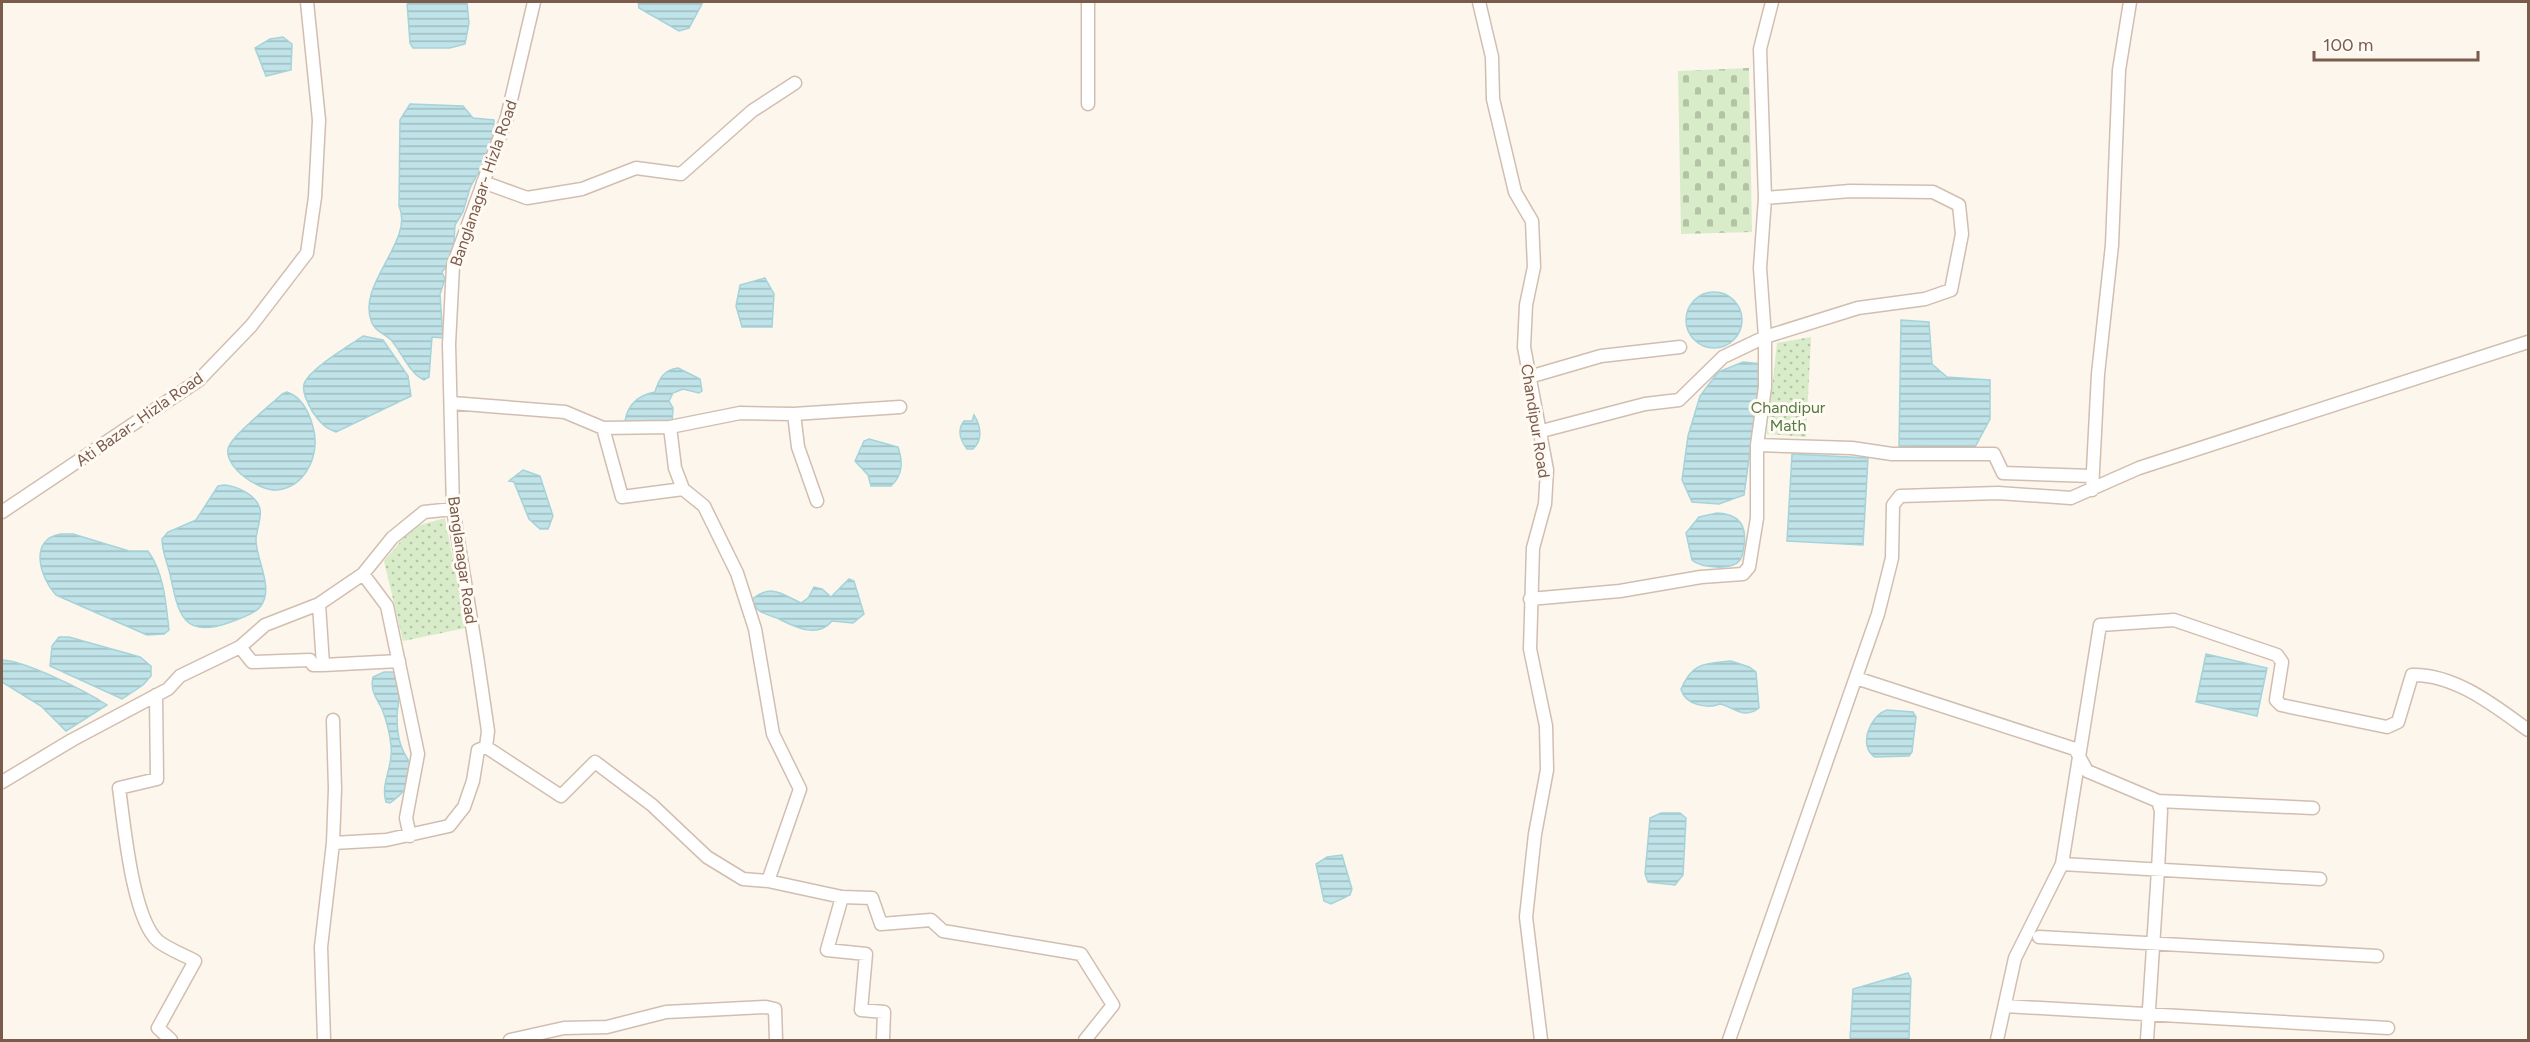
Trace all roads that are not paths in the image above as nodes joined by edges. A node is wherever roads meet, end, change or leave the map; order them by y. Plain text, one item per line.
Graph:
1 (307, 2) edge
2 (534, 2) edge
3 (1088, 2) edge
4 (1479, 2) edge
5 (1772, 2) edge
6 (2130, 2) edge
7 (795, 83) dead end
8 (1088, 104) dead end
9 (483, 182) junction
10 (1765, 198) junction
11 (1765, 337) junction
12 (2529, 342) edge
13 (1680, 347) dead end
14 (1529, 377) junction
15 (452, 403) junction
16 (900, 407) dead end
17 (795, 414) junction
18 (670, 427) junction
19 (603, 428) junction
20 (1538, 432) junction
21 (1757, 445) junction
22 (2092, 476) junction
23 (683, 489) junction
24 (2092, 490) junction
25 (817, 501) dead end
26 (453, 509) junction
27 (2, 512) edge
28 (363, 574) junction
29 (1530, 599) junction
30 (319, 604) junction
31 (240, 647) junction
32 (399, 661) junction
33 (323, 665) junction
34 (1856, 678) junction
35 (156, 695) junction
36 (333, 720) dead end
37 (2529, 730) edge
38 (486, 747) junction
39 (2080, 758) junction
40 (2, 782) edge
41 (2158, 801) junction
42 (2313, 808) dead end
43 (410, 836) junction
44 (333, 843) junction
45 (2062, 864) junction
46 (2158, 870) junction
47 (2320, 879) dead end
48 (768, 881) junction
49 (842, 897) junction
50 (2039, 937) dead end
51 (2154, 942) junction
52 (2377, 956) dead end
53 (2005, 1006) junction
54 (2149, 1014) junction
55 (2388, 1028) dead end
56 (171, 1041) edge
57 (324, 1041) edge
58 (510, 1041) edge
59 (776, 1041) edge
60 (884, 1041) edge
61 (1085, 1041) edge
62 (1541, 1041) edge
63 (1729, 1041) edge
64 (1997, 1041) edge
65 (2147, 1041) edge

1 - 27 street, Ati Bazar- Hizla Road
2 - 9 street, Banglanagar- Hizla Road
3 - 8 street
4 - 14 street, Chandipur Road
5 - 10 street
6 - 22 street
7 - 9 street
9 - 15 street, Banglanagar- Hizla Road
10 - 11 street
10 - 11 street
11 - 20 street
11 - 21 street
12 - 24 street
13 - 14 street
14 - 20 street, Chandipur Road
15 - 19 street
15 - 26 street, Banglanagar Road
16 - 17 street
17 - 18 street
17 - 25 street
18 - 19 street
18 - 23 street
19 - 23 street
20 - 29 street, Chandipur Road
21 - 22 street
21 - 29 street
22 - 24 street
23 - 48 street
24 - 34 street
26 - 28 street
26 - 38 street, Banglanagar Road
28 - 30 street
28 - 32 street
29 - 62 street, Chandipur Road
30 - 31 street
30 - 33 street
31 - 33 street
31 - 35 street
32 - 33 street
32 - 43 street
34 - 39 street
34 - 63 street
35 - 40 street
35 - 56 street
36 - 44 street
37 - 39 street
38 - 43 street, Banglanagar Road
38 - 48 street
39 - 41 street
39 - 45 street
41 - 42 street
41 - 46 street
43 - 44 street, Banglanagar Road
44 - 57 street
45 - 46 street
45 - 53 street
46 - 47 street
46 - 51 street
48 - 49 street
49 - 60 street
49 - 61 street
50 - 51 street
51 - 52 street
51 - 54 street
53 - 54 street
53 - 64 street
54 - 55 street
54 - 65 street
58 - 59 street

